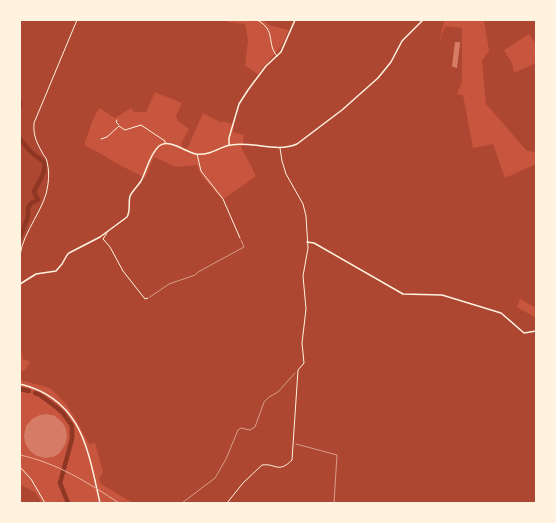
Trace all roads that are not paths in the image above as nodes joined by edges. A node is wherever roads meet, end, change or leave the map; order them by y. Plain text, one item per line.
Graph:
1 (77, 20) edge
2 (257, 20) edge
3 (295, 20) edge
4 (423, 20) edge
5 (277, 56) junction
6 (117, 120) dead end
7 (119, 126) junction
8 (101, 138) dead end
9 (166, 143) junction
10 (229, 145) junction
11 (280, 148) junction
12 (197, 154) junction
13 (107, 232) junction
14 (240, 238) road end
15 (307, 242) junction
16 (20, 255) edge
17 (20, 284) edge
18 (148, 298) road end
19 (536, 331) edge
20 (20, 384) edge
21 (20, 467) edge
22 (45, 503) edge
23 (100, 503) edge
24 (227, 503) edge

1 - 16 street
2 - 5 street
3 - 5 street
4 - 11 street
5 - 10 street
6 - 7 street
7 - 8 street
7 - 9 street
9 - 12 street
9 - 13 street
10 - 11 street
10 - 12 street
11 - 15 street
12 - 14 street
13 - 17 street
13 - 18 street
15 - 19 street
15 - 24 street
20 - 23 street
21 - 22 street

